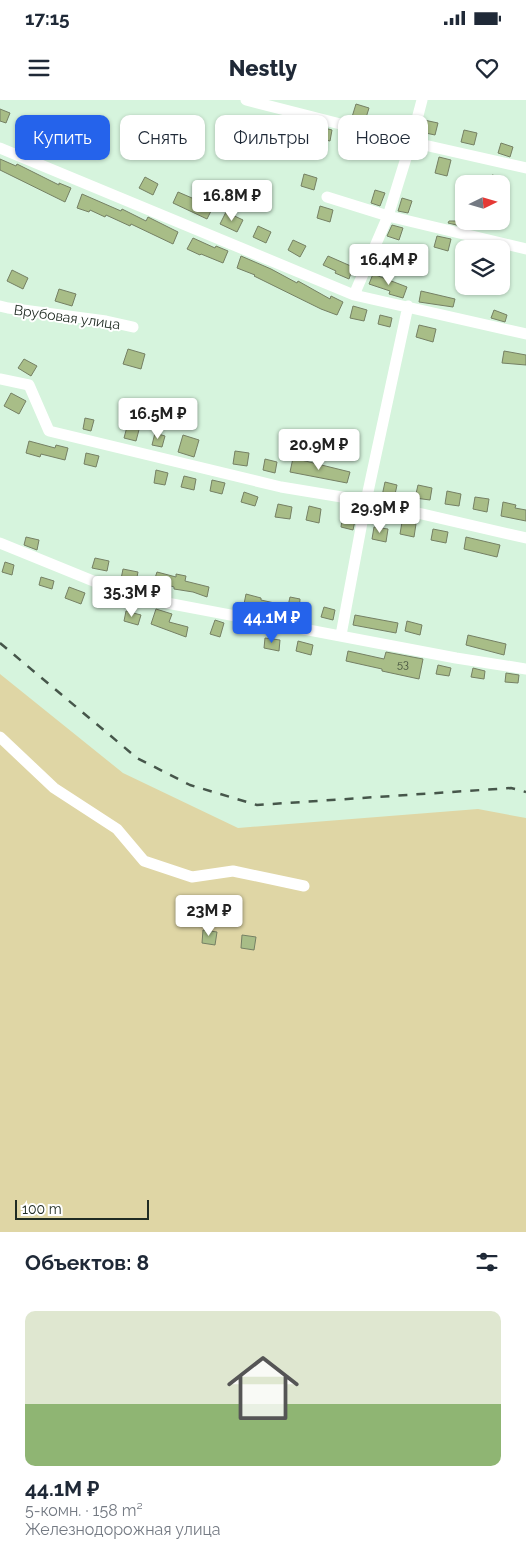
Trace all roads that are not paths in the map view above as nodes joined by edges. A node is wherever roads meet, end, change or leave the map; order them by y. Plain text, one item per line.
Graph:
1 (246, 100) edge
2 (422, 100) edge
3 (418, 115) edge
4 (338, 123) edge
5 (428, 146) edge
6 (0, 148) edge
7 (405, 160) edge
8 (526, 168) edge
9 (326, 197) dead end
10 (388, 216) junction
11 (526, 249) edge
12 (354, 294) junction
13 (0, 306) edge
14 (408, 306) junction
15 (133, 327) dead end
16 (526, 334) edge
17 (0, 379) edge
18 (366, 501) junction
19 (526, 538) edge
20 (0, 543) edge
21 (341, 635) junction
22 (526, 669) edge
23 (0, 737) edge
24 (304, 886) dead end

1 - 4 street
2 - 3 street
5 - 8 street
6 - 12 street
7 - 10 street
9 - 10 street
10 - 11 street
10 - 12 street
12 - 14 street
13 - 15 street, Врубовая улица
14 - 16 street
14 - 18 street
17 - 18 street
18 - 19 street
18 - 21 street
20 - 21 street
21 - 22 street
23 - 24 street

